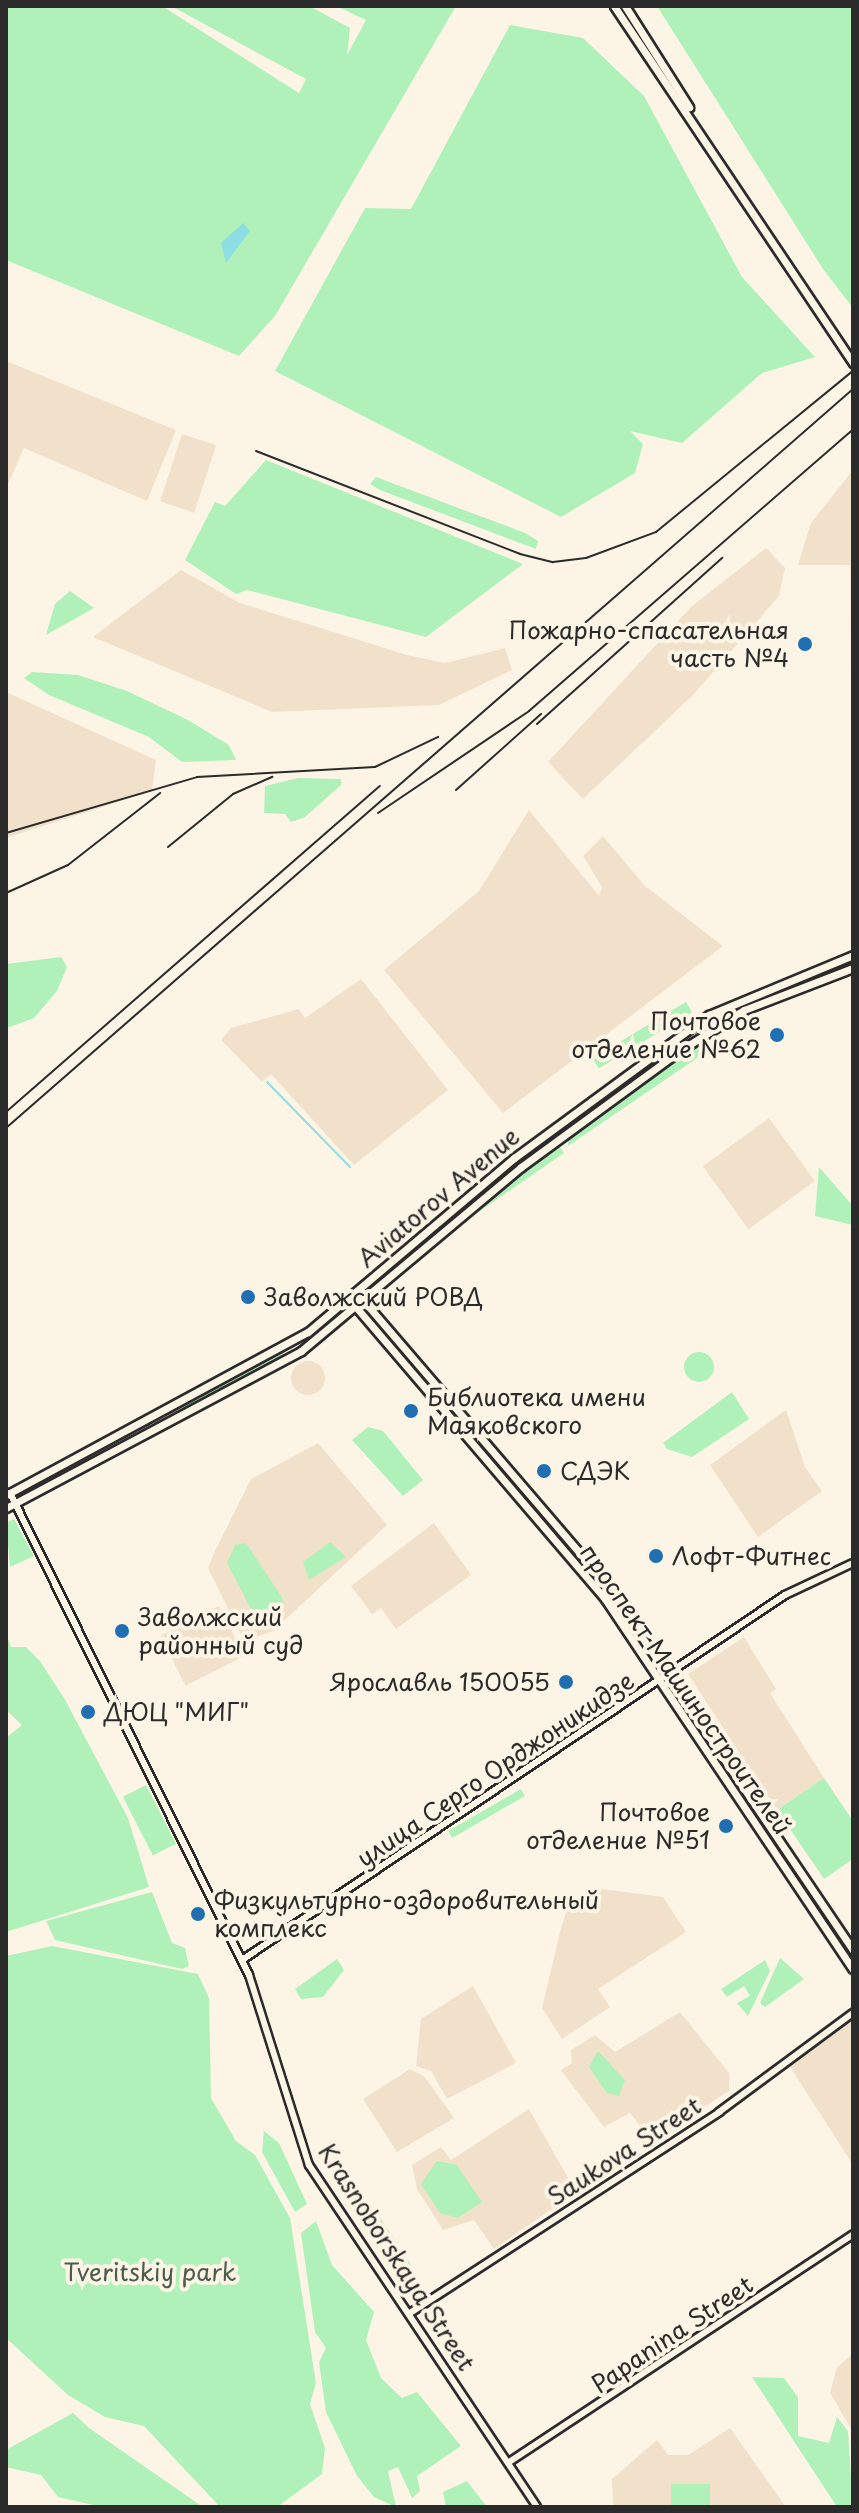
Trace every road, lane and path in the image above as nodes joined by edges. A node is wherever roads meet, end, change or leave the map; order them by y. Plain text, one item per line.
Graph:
1 (614, 6) edge
2 (625, 6) edge
3 (702, 130) junction
4 (853, 363) edge
5 (853, 955) edge
6 (853, 968) edge
7 (356, 1291) junction
8 (348, 1298) junction
9 (363, 1300) junction
10 (356, 1307) junction
11 (8, 1494) edge
12 (15, 1503) junction
13 (6, 1508) edge
14 (853, 1563) edge
15 (668, 1674) junction
16 (660, 1680) junction
17 (853, 1950) edge
18 (242, 1960) junction
19 (853, 1969) edge
20 (853, 2013) edge
21 (853, 2234) edge
22 (410, 2313) junction
23 (509, 2462) junction
24 (537, 2507) edge

1 - 3 main road
2 - 3 main road
3 - 4 main road
5 - 7 main road, Aviatorov Avenue
6 - 9 main road, Aviatorov Avenue
7 - 8 main road, Aviatorov Avenue
7 - 9 main road, проспект Машиностроителей
8 - 10 main road, проспект Машиностроителей
8 - 11 main road, Aviatorov Avenue
9 - 10 main road, Aviatorov Avenue
9 - 15 main road, проспект Машиностроителей
10 - 12 main road, Aviatorov Avenue
10 - 16 main road, проспект Машиностроителей
11 - 12 street, Krasnoborskaya Street
12 - 13 main road, Aviatorov Avenue
12 - 18 street, Krasnoborskaya Street
14 - 15 street, улица Серго Орджоникидзе
15 - 16 street, улица Серго Орджоникидзе
15 - 17 main road, проспект Машиностроителей
16 - 18 street, улица Серго Орджоникидзе
16 - 19 main road, проспект Машиностроителей
18 - 22 street, Krasnoborskaya Street
20 - 22 street, Saukova Street
21 - 23 street, Papanina Street
22 - 23 street, Krasnoborskaya Street
23 - 24 street, Krasnoborskaya Street

